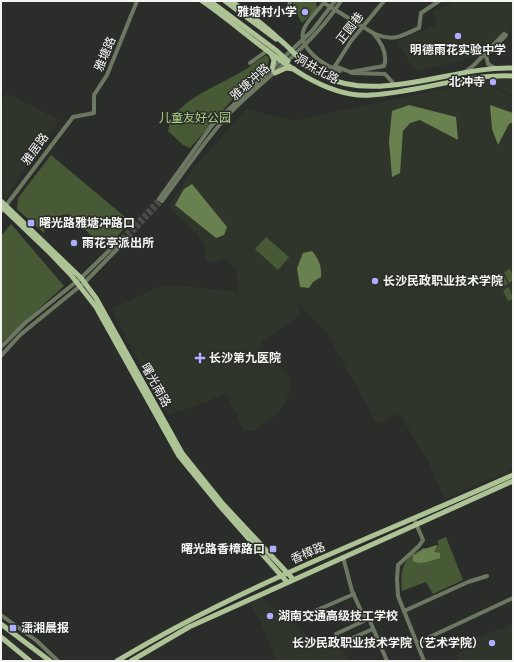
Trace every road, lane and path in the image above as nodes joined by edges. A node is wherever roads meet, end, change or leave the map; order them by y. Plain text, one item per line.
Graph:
1 (137, 1) edge
2 (202, 1) edge
3 (210, 1) edge
4 (225, 1) edge
5 (231, 1) edge
6 (290, 1) edge
7 (335, 1) edge
8 (341, 1) edge
9 (384, 1) edge
10 (439, 1) edge
11 (325, 2) edge
12 (333, 8) junction
13 (272, 15) dead end
14 (363, 27) junction
15 (373, 33) junction
16 (304, 39) junction
17 (286, 45) junction
18 (306, 45) junction
19 (268, 51) junction
20 (294, 53) junction
21 (285, 61) junction
22 (250, 63) dead end
23 (334, 67) junction
24 (495, 68) junction
25 (513, 68) edge
26 (296, 69) junction
27 (274, 71) junction
28 (460, 74) junction
29 (513, 76) edge
30 (394, 84) junction
31 (94, 113) joint
32 (160, 200) tunnel mouth
33 (1, 201) edge
34 (3, 208) edge
35 (124, 240) tunnel mouth
36 (83, 280) junction
37 (78, 284) junction
38 (1, 347) edge
39 (1, 356) edge
40 (513, 475) edge
41 (513, 481) edge
42 (414, 519) junction
43 (416, 525) junction
44 (342, 557) junction
45 (288, 573) junction
46 (282, 576) junction
47 (487, 576) dead end
48 (290, 580) junction
49 (354, 594) junction
50 (513, 598) edge
51 (404, 610) junction
52 (308, 614) dead end
53 (1, 615) edge
54 (368, 619) junction
55 (1, 624) edge
56 (373, 629) junction
57 (336, 634) dead end
58 (1, 637) edge
59 (343, 642) dead end
60 (418, 643) junction
61 (30, 661) edge
62 (50, 661) edge
63 (58, 661) edge
64 (117, 661) edge
65 (131, 661) edge
66 (387, 661) edge
67 (424, 661) edge

1 - 31 street, 雅塘路
2 - 19 main road, 洞井北路
3 - 21 main road
4 - 17 main road
5 - 17 main road, 洞井北路
6 - 13 street
7 - 12 street, 雅塘冲路
8 - 12 street, 雅塘冲路
9 - 14 street, 正圆巷
10 - 15 street
11 - 12 street
11 - 16 street
12 - 14 street
12 - 16 street, 雅塘冲路
12 - 18 street, 雅塘冲路
14 - 15 street
14 - 23 street, 正圆巷
15 - 23 street
16 - 18 street
16 - 20 street, 雅塘冲路
17 - 20 main road, 洞井北路
18 - 20 street, 雅塘冲路
18 - 23 street
19 - 21 main road, 洞井北路
19 - 22 street
19 - 27 main road
20 - 21 street, 雅塘冲路
20 - 30 main road, 洞井北路
21 - 26 main road, 洞井北路
21 - 27 street, 雅塘冲路
23 - 30 street
24 - 25 main road, 洞井北路
24 - 28 main road, 洞井北路
24 - 28 street
26 - 27 main road
26 - 29 main road, 洞井北路
27 - 32 street, 雅塘冲路
28 - 30 main road, 洞井北路
31 - 34 street, 雅居路
33 - 34 main road, 曙光南路
34 - 36 main road, 曙光南路
34 - 37 main road, 曙光南路
35 - 36 street
36 - 37 street
36 - 45 main road, 曙光南路
37 - 38 street
37 - 39 street
37 - 46 main road, 曙光南路
40 - 42 main road, 香樟路
41 - 43 main road, 香樟路
42 - 43 street
42 - 45 main road, 香樟路
43 - 44 main road, 香樟路
43 - 51 street
44 - 48 main road, 香樟路
44 - 49 street
45 - 46 main road, 香樟路
45 - 48 main road, 曙光南路
46 - 48 main road, 曙光南路
46 - 64 main road, 香樟路
47 - 51 street
48 - 65 main road, 香樟路
49 - 52 street
49 - 54 street
50 - 60 street
51 - 60 street
53 - 63 street
54 - 56 street
54 - 57 street
55 - 62 main road
56 - 59 street
56 - 66 street
58 - 61 main road
60 - 67 street

